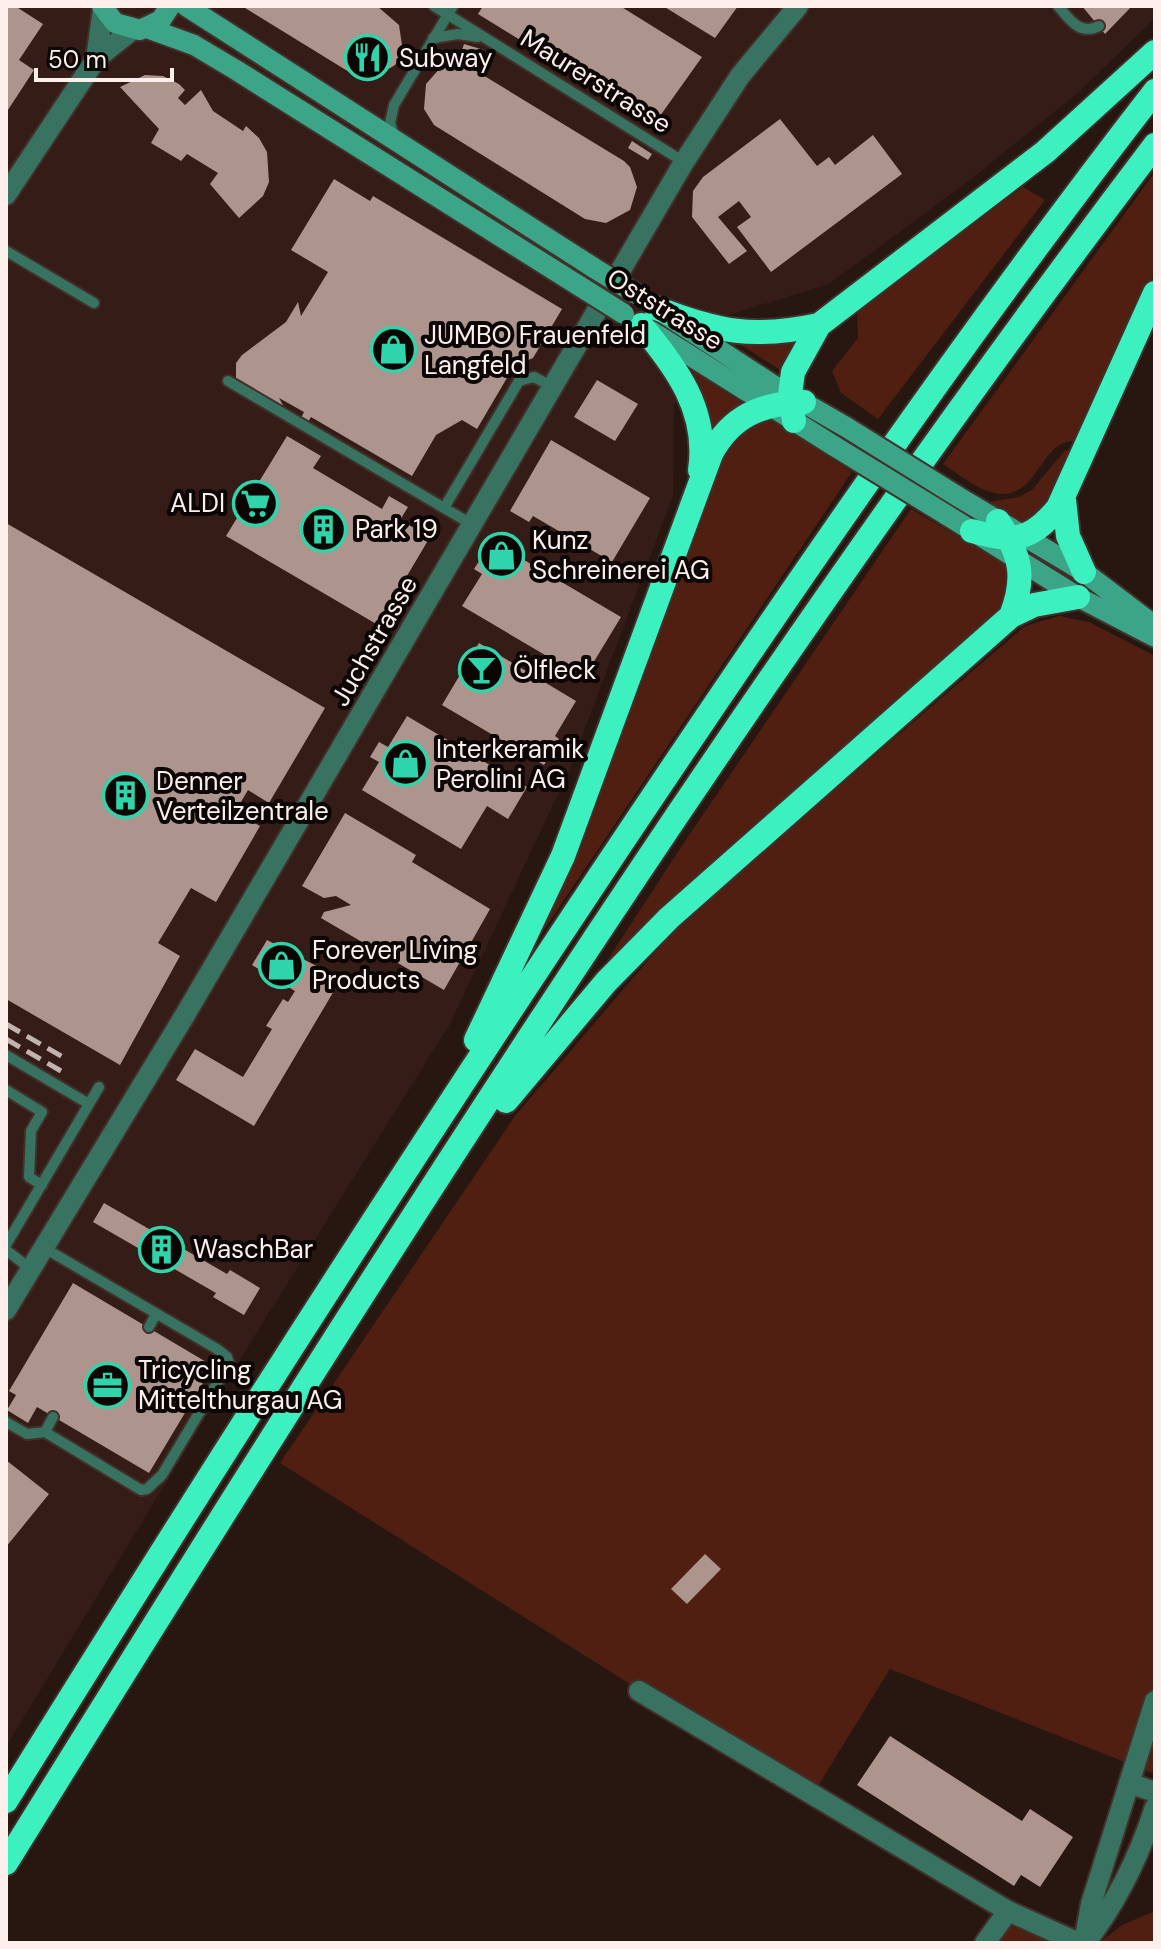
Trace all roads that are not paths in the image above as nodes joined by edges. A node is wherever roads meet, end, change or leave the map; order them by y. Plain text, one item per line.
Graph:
1 (170, 6) edge
2 (186, 6) edge
3 (434, 6) edge
4 (798, 6) edge
5 (1058, 6) edge
6 (103, 8) edge
7 (450, 10) edge
8 (1099, 26) dead end
9 (139, 29) junction
10 (433, 38) junction
11 (484, 38) junction
12 (1155, 52) edge
13 (96, 59) junction
14 (1155, 91) edge
15 (396, 144) junction
16 (1155, 145) edge
17 (684, 162) junction
18 (6, 195) edge
19 (6, 251) edge
20 (1155, 293) edge
21 (94, 303) dead end
22 (639, 310) junction
23 (819, 325) junction
24 (228, 381) dead end
25 (553, 387) junction
26 (789, 405) junction
27 (698, 484) junction
28 (1064, 500) junction
29 (444, 508) junction
30 (473, 525) junction
31 (972, 531) joint
32 (1013, 540) junction
33 (1084, 572) junction
34 (1078, 597) junction
35 (1011, 616) junction
36 (1155, 626) edge
37 (1155, 637) edge
38 (6, 1055) edge
39 (99, 1087) dead end
40 (6, 1090) edge
41 (89, 1104) junction
42 (428, 1138) junction
43 (42, 1185) junction
44 (433, 1188) junction
45 (6, 1248) edge
46 (46, 1249) junction
47 (32, 1270) junction
48 (6, 1310) edge
49 (156, 1314) junction
50 (149, 1327) dead end
51 (53, 1417) dead end
52 (6, 1422) edge
53 (45, 1432) junction
54 (173, 1434) dead end
55 (183, 1440) junction
56 (639, 1691) dead end
57 (1155, 1701) edge
58 (1129, 1783) junction
59 (1155, 1792) edge
60 (6, 1801) edge
61 (1155, 1807) edge
62 (6, 1863) edge
63 (1008, 1911) junction
64 (985, 1943) edge
65 (1083, 1943) edge

1 - 9 main road
2 - 15 main road, Oststrasse
3 - 7 lane, Maurerstrasse
4 - 17 street, Juchstrasse
5 - 8 lane
6 - 9 main road, Oststrasse
6 - 13 street
7 - 10 lane
7 - 11 lane, Maurerstrasse
9 - 13 street
9 - 22 main road, Oststrasse, bridge
10 - 11 lane, Maurerstrasse
10 - 15 lane
11 - 17 lane, Maurerstrasse
12 - 23 highway
13 - 18 street
14 - 42 highway
15 - 22 main road, Oststrasse, bridge
16 - 44 highway
17 - 25 street, Juchstrasse
19 - 21 lane
20 - 28 highway
22 - 23 highway
22 - 26 main road, Oststrasse
22 - 27 highway
23 - 26 highway
24 - 29 lane
25 - 29 lane
25 - 30 street, Juchstrasse
26 - 27 highway
26 - 31 main road, Oststrasse, bridge
26 - 32 main road, Oststrasse, bridge
27 - 42 highway
28 - 32 highway
28 - 33 highway
29 - 30 lane
30 - 46 street, Juchstrasse
31 - 32 highway
32 - 33 main road, Oststrasse
32 - 34 main road, Oststrasse
32 - 35 highway
33 - 36 main road, Oststrasse
34 - 35 highway
34 - 37 main road, Oststrasse
35 - 44 highway
38 - 41 lane
39 - 41 lane
40 - 43 lane
41 - 43 lane
42 - 60 highway
43 - 45 lane
44 - 62 highway
45 - 47 lane
46 - 47 street, Juchstrasse
46 - 49 lane
47 - 48 street, Juchstrasse
49 - 50 lane
49 - 55 lane
51 - 53 lane
52 - 53 lane
53 - 55 lane
54 - 55 lane
56 - 63 street
57 - 58 street
58 - 59 street
58 - 65 street
61 - 65 street
63 - 64 street
63 - 65 street

